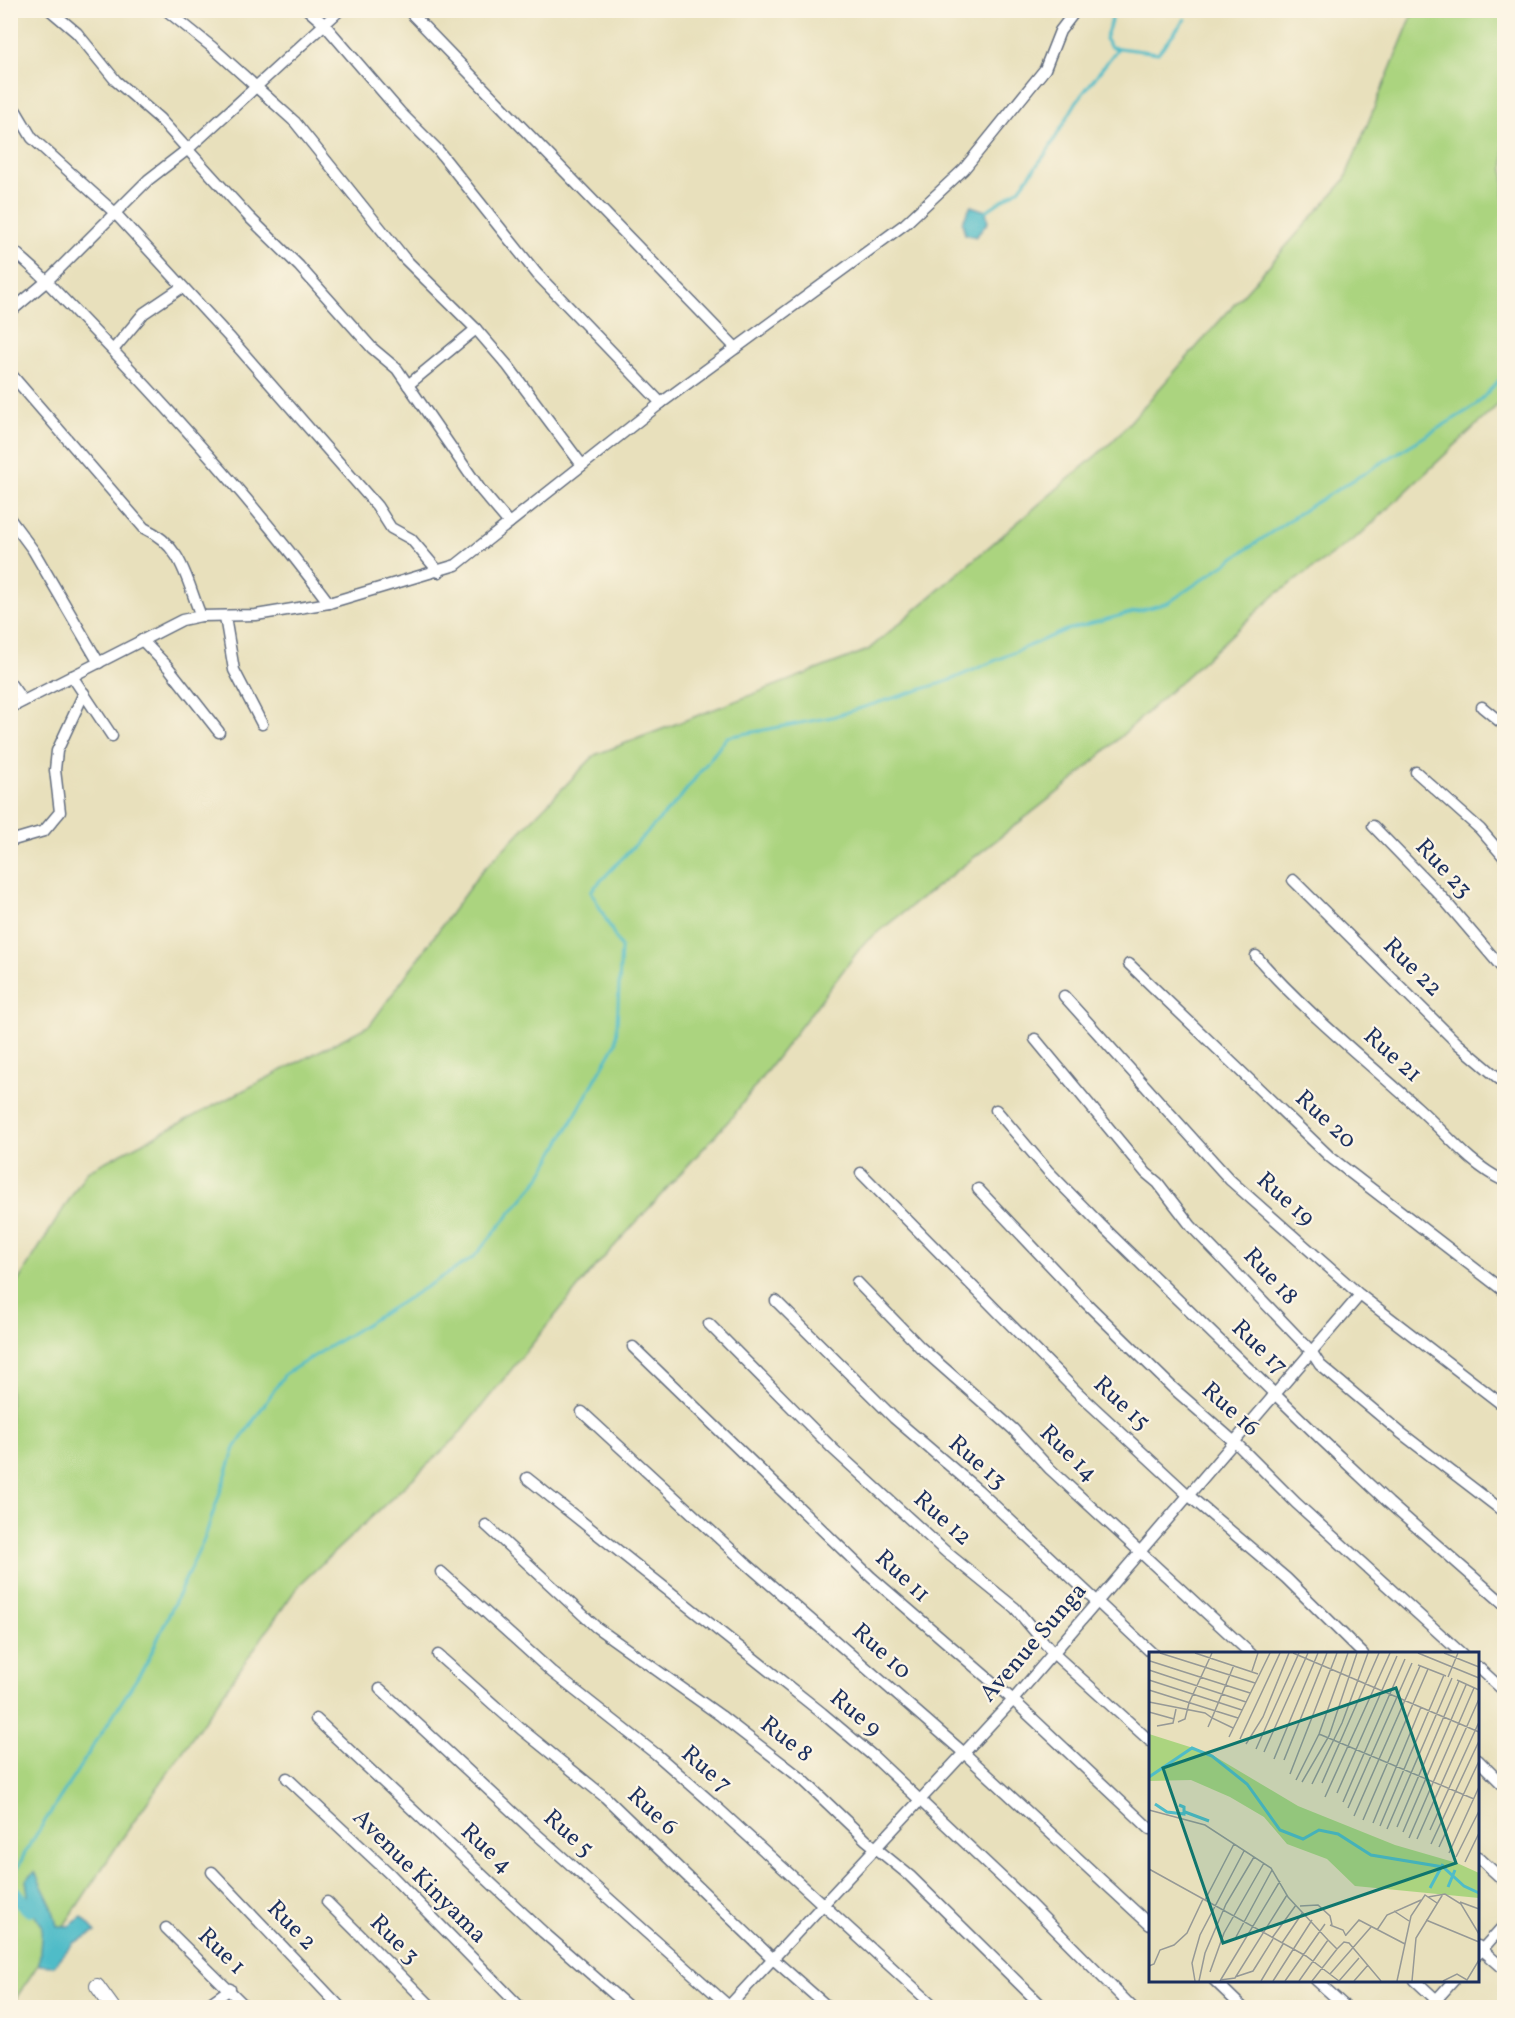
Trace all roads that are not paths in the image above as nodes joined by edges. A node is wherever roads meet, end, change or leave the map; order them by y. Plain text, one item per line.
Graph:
1 (50, 10) edge
2 (166, 10) edge
3 (308, 10) edge
4 (340, 10) edge
5 (408, 10) edge
6 (1076, 10) edge
7 (324, 24) junction
8 (255, 87) junction
9 (16, 111) dead end
10 (188, 149) junction
11 (114, 212) junction
12 (10, 247) edge
13 (47, 281) junction
14 (181, 288) junction
15 (10, 312) edge
16 (476, 329) junction
17 (736, 348) junction
18 (113, 350) junction
19 (10, 373) edge
20 (408, 385) junction
21 (661, 403) junction
22 (582, 465) junction
23 (10, 519) edge
24 (509, 523) junction
25 (439, 572) junction
26 (329, 603) junction
27 (201, 616) junction
28 (225, 617) junction
29 (142, 640) junction
30 (99, 663) junction
31 (72, 676) junction
32 (10, 683) edge
33 (84, 693) junction
34 (23, 701) junction
35 (1482, 707) dead end
36 (10, 708) edge
37 (262, 724) dead end
38 (1504, 724) edge
39 (219, 732) dead end
40 (112, 736) dead end
41 (1416, 772) dead end
42 (1373, 826) dead end
43 (10, 841) edge
44 (1504, 857) edge
45 (1293, 880) dead end
46 (1256, 956) dead end
47 (1129, 964) dead end
48 (1504, 969) edge
49 (1064, 996) dead end
50 (1035, 1039) dead end
51 (1504, 1083) edge
52 (996, 1110) dead end
53 (861, 1173) dead end
54 (1504, 1180) edge
55 (978, 1189) dead end
56 (856, 1282) dead end
57 (1504, 1291) edge
58 (1360, 1295) junction
59 (776, 1301) dead end
60 (709, 1324) dead end
61 (633, 1347) dead end
62 (1311, 1351) junction
63 (1275, 1393) junction
64 (1504, 1406) edge
65 (582, 1412) dead end
66 (1233, 1440) junction
67 (528, 1478) dead end
68 (1187, 1494) junction
69 (1504, 1512) edge
70 (486, 1525) dead end
71 (1142, 1552) junction
72 (441, 1572) dead end
73 (1097, 1603) junction
74 (1504, 1604) edge
75 (1152, 1652) edge
76 (1250, 1652) edge
77 (1362, 1652) edge
78 (1461, 1652) edge
79 (1053, 1653) junction
80 (438, 1655) dead end
81 (1479, 1668) edge
82 (380, 1689) dead end
83 (1504, 1691) edge
84 (1013, 1700) junction
85 (316, 1719) dead end
86 (1149, 1740) edge
87 (964, 1752) junction
88 (1479, 1761) edge
89 (287, 1778) dead end
90 (1504, 1786) edge
91 (922, 1800) junction
92 (1149, 1828) edge
93 (874, 1847) junction
94 (1479, 1858) edge
95 (212, 1872) dead end
96 (1504, 1881) edge
97 (327, 1902) dead end
98 (825, 1905) junction
99 (1149, 1924) edge
100 (1504, 1925) edge
101 (166, 1928) dead end
102 (1479, 1950) edge
103 (772, 1958) junction
104 (1504, 1970) edge
105 (1216, 1982) edge
106 (1318, 1982) edge
107 (1417, 1982) edge
108 (1452, 1982) edge
109 (96, 1986) dead end
110 (230, 1989) junction
111 (1433, 2003) edge
112 (113, 2007) edge
113 (203, 2007) edge
114 (247, 2007) edge
115 (340, 2007) edge
116 (432, 2007) edge
117 (521, 2007) edge
118 (630, 2007) edge
119 (729, 2007) edge
120 (829, 2007) edge
121 (936, 2007) edge
122 (1044, 2007) edge
123 (1133, 2007) edge
124 (1243, 2007) edge
125 (1347, 2007) edge
126 (1445, 2007) edge

1 - 10 street
2 - 8 street
3 - 7 street
4 - 7 street
5 - 17 street
6 - 17 street
7 - 8 street
7 - 21 street
8 - 10 street
8 - 16 street
9 - 11 street
10 - 11 street
10 - 20 street
11 - 13 street
11 - 14 street
12 - 13 street
13 - 15 street
13 - 18 street
14 - 18 street
14 - 25 street
16 - 20 street
16 - 22 street
17 - 21 street
18 - 26 street
19 - 27 street
20 - 24 street
21 - 22 street
22 - 24 street
23 - 30 street
24 - 25 street
25 - 26 street
26 - 28 street
27 - 28 street
27 - 29 street
28 - 37 street
29 - 30 street
29 - 39 street
30 - 31 street
31 - 33 street
31 - 34 street
32 - 34 street
33 - 40 street
33 - 43 street
34 - 36 street
35 - 38 street
41 - 44 street
42 - 48 street, Rue 23
45 - 51 street, Rue 22
46 - 54 street, Rue 21
47 - 57 street, Rue 20
49 - 58 street, Rue 19
50 - 62 street, Rue 18
52 - 63 street, Rue 17
53 - 68 street, Rue 15
55 - 66 street, Rue 16
56 - 71 street, Rue 14
58 - 62 street, Avenue Sunga
58 - 64 street, Rue 19
59 - 73 street, Rue 13
60 - 79 street, Rue 12
61 - 84 street, Rue 11
62 - 63 street, Avenue Sunga
62 - 69 street, Rue 18
63 - 66 street, Avenue Sunga
63 - 74 street, Rue 17
65 - 87 street, Rue 10
66 - 68 street, Avenue Sunga
66 - 78 street, Rue 16
67 - 91 street, Rue 9
68 - 71 street, Avenue Sunga
68 - 77 street, Rue 15
70 - 93 street, Rue 8
71 - 73 street, Avenue Sunga
71 - 76 street, Rue 14
72 - 98 street, Rue 7
73 - 75 street, Rue 13
73 - 79 street, Avenue Sunga
79 - 84 street, Avenue Sunga
79 - 86 street, Rue 12
80 - 103 street, Rue 6
81 - 83 street
82 - 119 street, Rue 5
84 - 87 street, Avenue Sunga
84 - 92 street, Rue 11
85 - 118 street, Rue 4
87 - 91 street, Avenue Sunga
87 - 99 street, Rue 10
88 - 90 street
89 - 117 street, Avenue Kinyama
91 - 93 street, Avenue Sunga
91 - 123 street, Rue 9
93 - 98 street, Avenue Sunga
93 - 122 street, Rue 8
94 - 96 street
95 - 115 street, Rue 2
97 - 116 street, Rue 3
98 - 103 street, Avenue Sunga
98 - 121 street, Rue 7
100 - 102 street
101 - 110 street, Rue 1
102 - 104 street
103 - 119 street, Avenue Sunga
103 - 120 street, Rue 6
105 - 124 street
106 - 125 street
107 - 111 street
108 - 111 street
109 - 112 street
110 - 113 street
110 - 114 street, Rue 1
111 - 126 street

